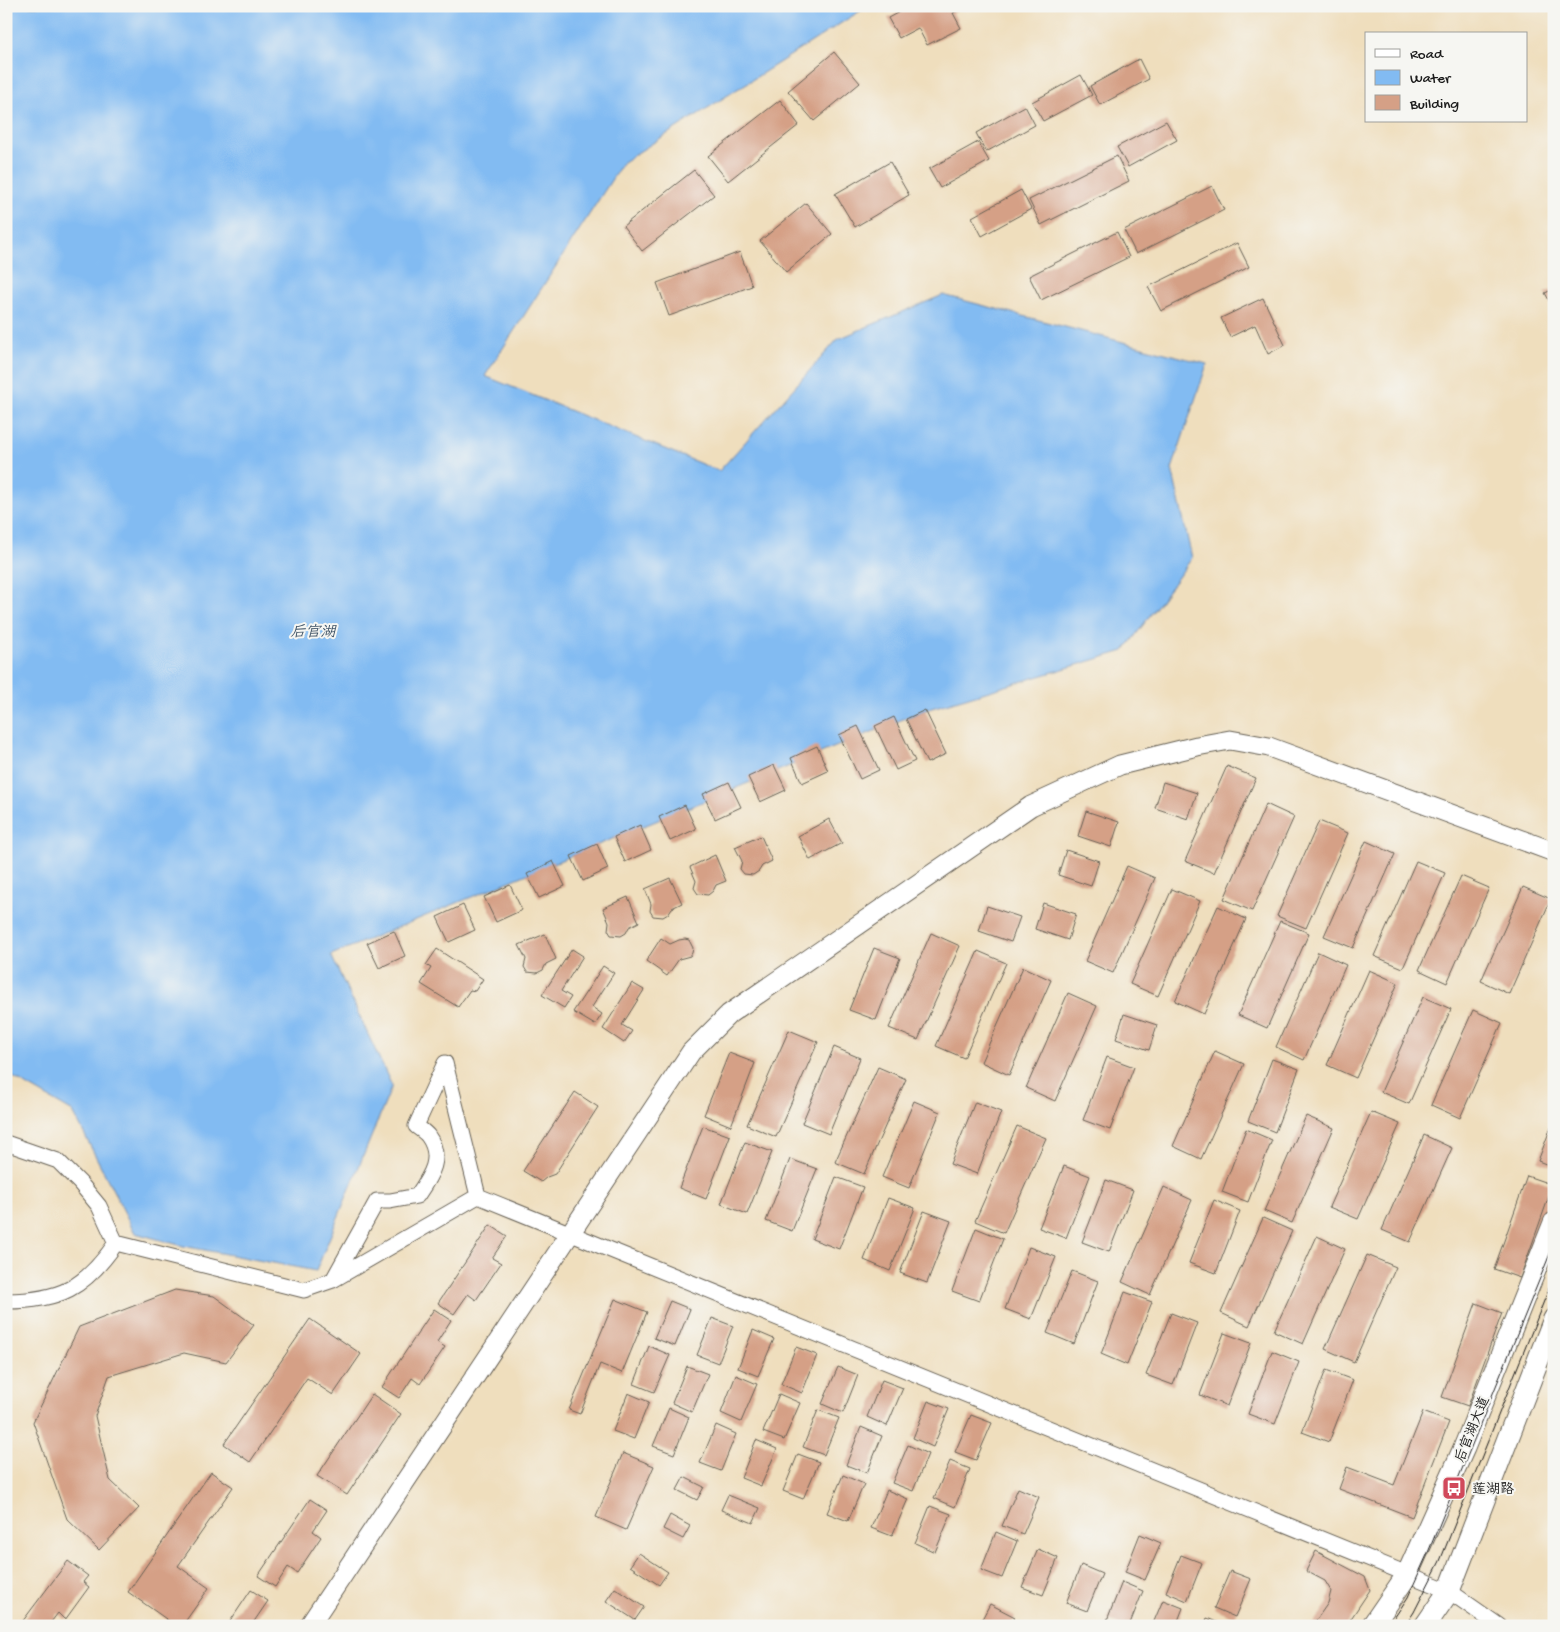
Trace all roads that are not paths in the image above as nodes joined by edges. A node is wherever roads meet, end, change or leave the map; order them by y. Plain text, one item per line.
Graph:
1 (1554, 852) edge
2 (6, 1143) edge
3 (478, 1196) junction
4 (1554, 1224) edge
5 (569, 1234) junction
6 (116, 1243) junction
7 (333, 1280) junction
8 (6, 1301) edge
9 (1554, 1320) edge
10 (1407, 1575) junction
11 (1448, 1591) junction
12 (309, 1626) edge
13 (1372, 1626) edge
14 (1425, 1626) edge
15 (1499, 1626) edge

1 - 5 street
2 - 6 street
3 - 5 street
3 - 7 street
3 - 7 street
4 - 10 main road, 后官湖大道
5 - 10 street
5 - 12 street
6 - 7 street
6 - 8 street
9 - 11 main road
10 - 11 street
10 - 13 main road, 后官湖大道
11 - 14 main road
11 - 15 street

